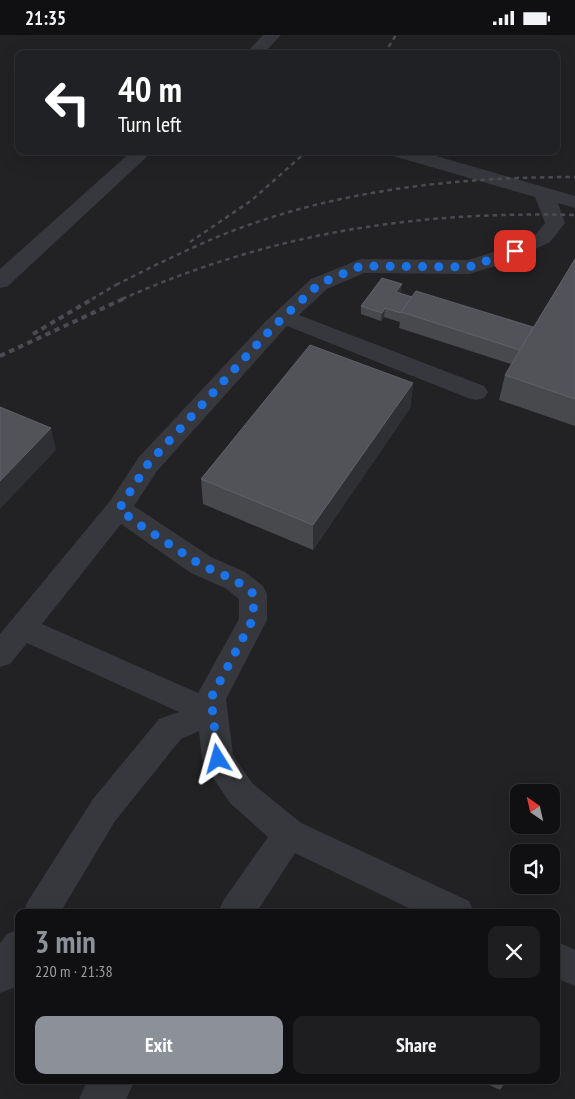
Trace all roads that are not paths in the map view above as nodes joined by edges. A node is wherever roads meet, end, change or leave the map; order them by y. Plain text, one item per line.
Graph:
1 (273, 35) edge
2 (257, 50) edge
3 (140, 155) edge
4 (411, 155) edge
5 (544, 193) junction
6 (575, 202) edge
7 (0, 281) edge
8 (284, 317) junction
9 (476, 392) dead end
10 (119, 509) junction
11 (22, 628) junction
12 (0, 655) edge
13 (212, 713) junction
14 (289, 834) junction
15 (42, 909) edge
16 (238, 909) edge
17 (448, 909) edge
18 (15, 952) edge
19 (560, 961) edge
20 (575, 968) edge
21 (0, 975) edge
22 (113, 1084) edge
23 (98, 1099) edge

1 - 2 lane
3 - 7 lane
4 - 5 lane
5 - 6 lane
5 - 8 lane
8 - 9 lane
8 - 10 lane
10 - 11 lane
10 - 13 lane
11 - 12 lane
11 - 13 lane
13 - 14 lane
13 - 15 lane
14 - 16 lane
14 - 17 lane
18 - 21 lane
19 - 20 lane
22 - 23 lane

